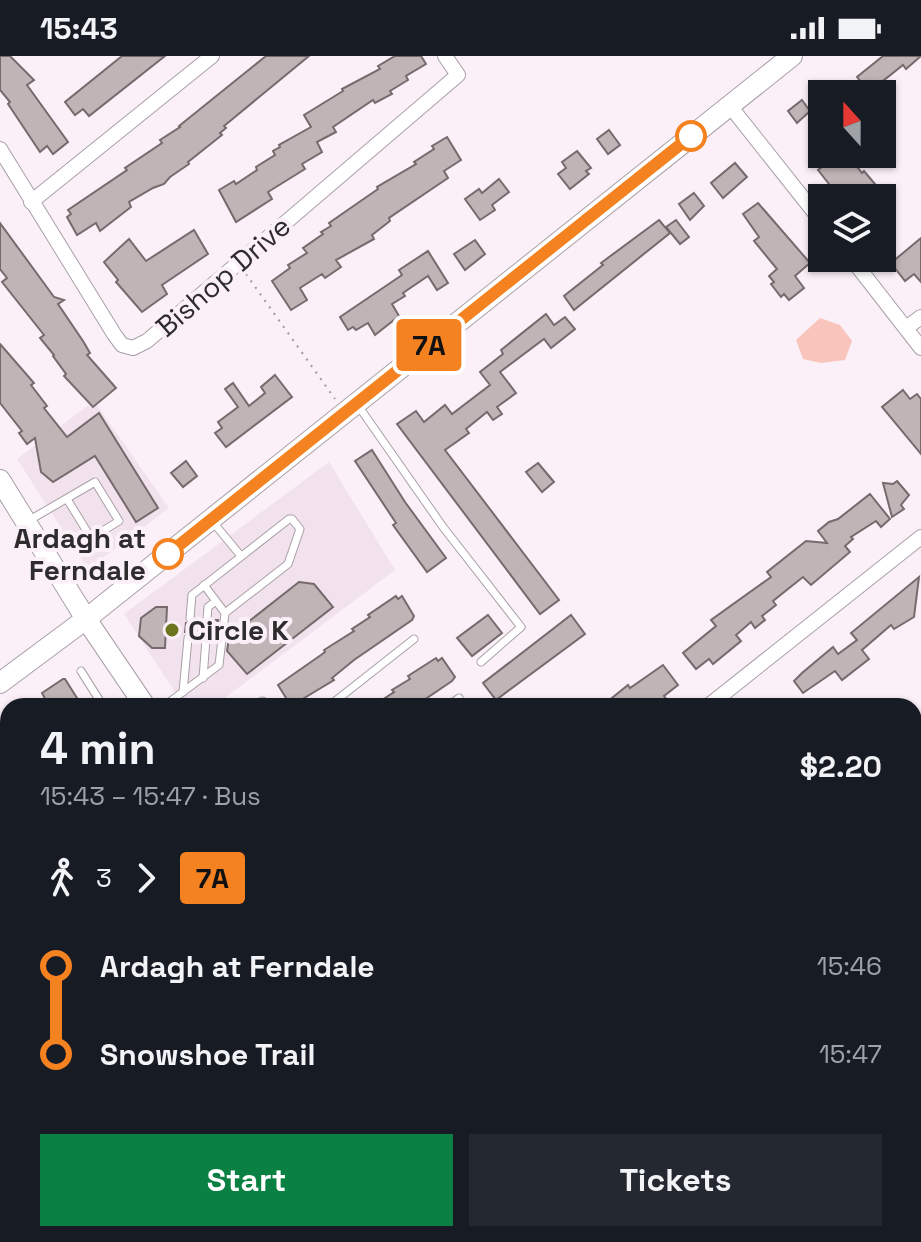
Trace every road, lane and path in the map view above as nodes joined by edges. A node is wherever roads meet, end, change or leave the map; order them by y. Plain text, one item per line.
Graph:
1 (212, 56) edge
2 (445, 56) edge
3 (792, 56) edge
4 (730, 106) junction
5 (0, 149) edge
6 (31, 202) junction
7 (808, 204) edge
8 (238, 263) junction
9 (862, 272) edge
10 (921, 317) edge
11 (906, 328) junction
12 (921, 348) edge
13 (351, 408) junction
14 (0, 480) edge
15 (67, 499) junction
16 (211, 520) junction
17 (26, 523) junction
18 (921, 537) edge
19 (241, 556) junction
20 (204, 585) junction
21 (216, 601) junction
22 (225, 613) junction
23 (190, 618) dead end
24 (86, 619) junction
25 (207, 619) dead end
26 (188, 638) dead end
27 (206, 639) dead end
28 (414, 639) dead end
29 (481, 662) dead end
30 (81, 671) dead end
31 (203, 678) junction
32 (0, 683) edge
33 (183, 692) junction
34 (98, 698) edge
35 (140, 698) edge
36 (175, 698) edge
37 (339, 698) edge
38 (718, 698) edge

1 - 6 street
2 - 8 street, Bishop Drive
3 - 4 street
4 - 7 street
4 - 13 street
5 - 6 street, Bishop Drive
6 - 8 street, Bishop Drive
8 - 13 path
9 - 11 street
10 - 11 street
11 - 12 street
13 - 16 street
13 - 29 lane
14 - 17 street
15 - 15 lane
15 - 17 lane
16 - 19 lane
16 - 24 street
17 - 24 street
18 - 38 street
19 - 20 lane
19 - 22 lane
20 - 21 lane
20 - 23 lane
21 - 22 lane
21 - 25 lane
22 - 31 lane
24 - 32 street
24 - 35 street
26 - 33 lane
27 - 31 lane
28 - 37 lane
30 - 34 lane
31 - 33 lane
33 - 36 lane

